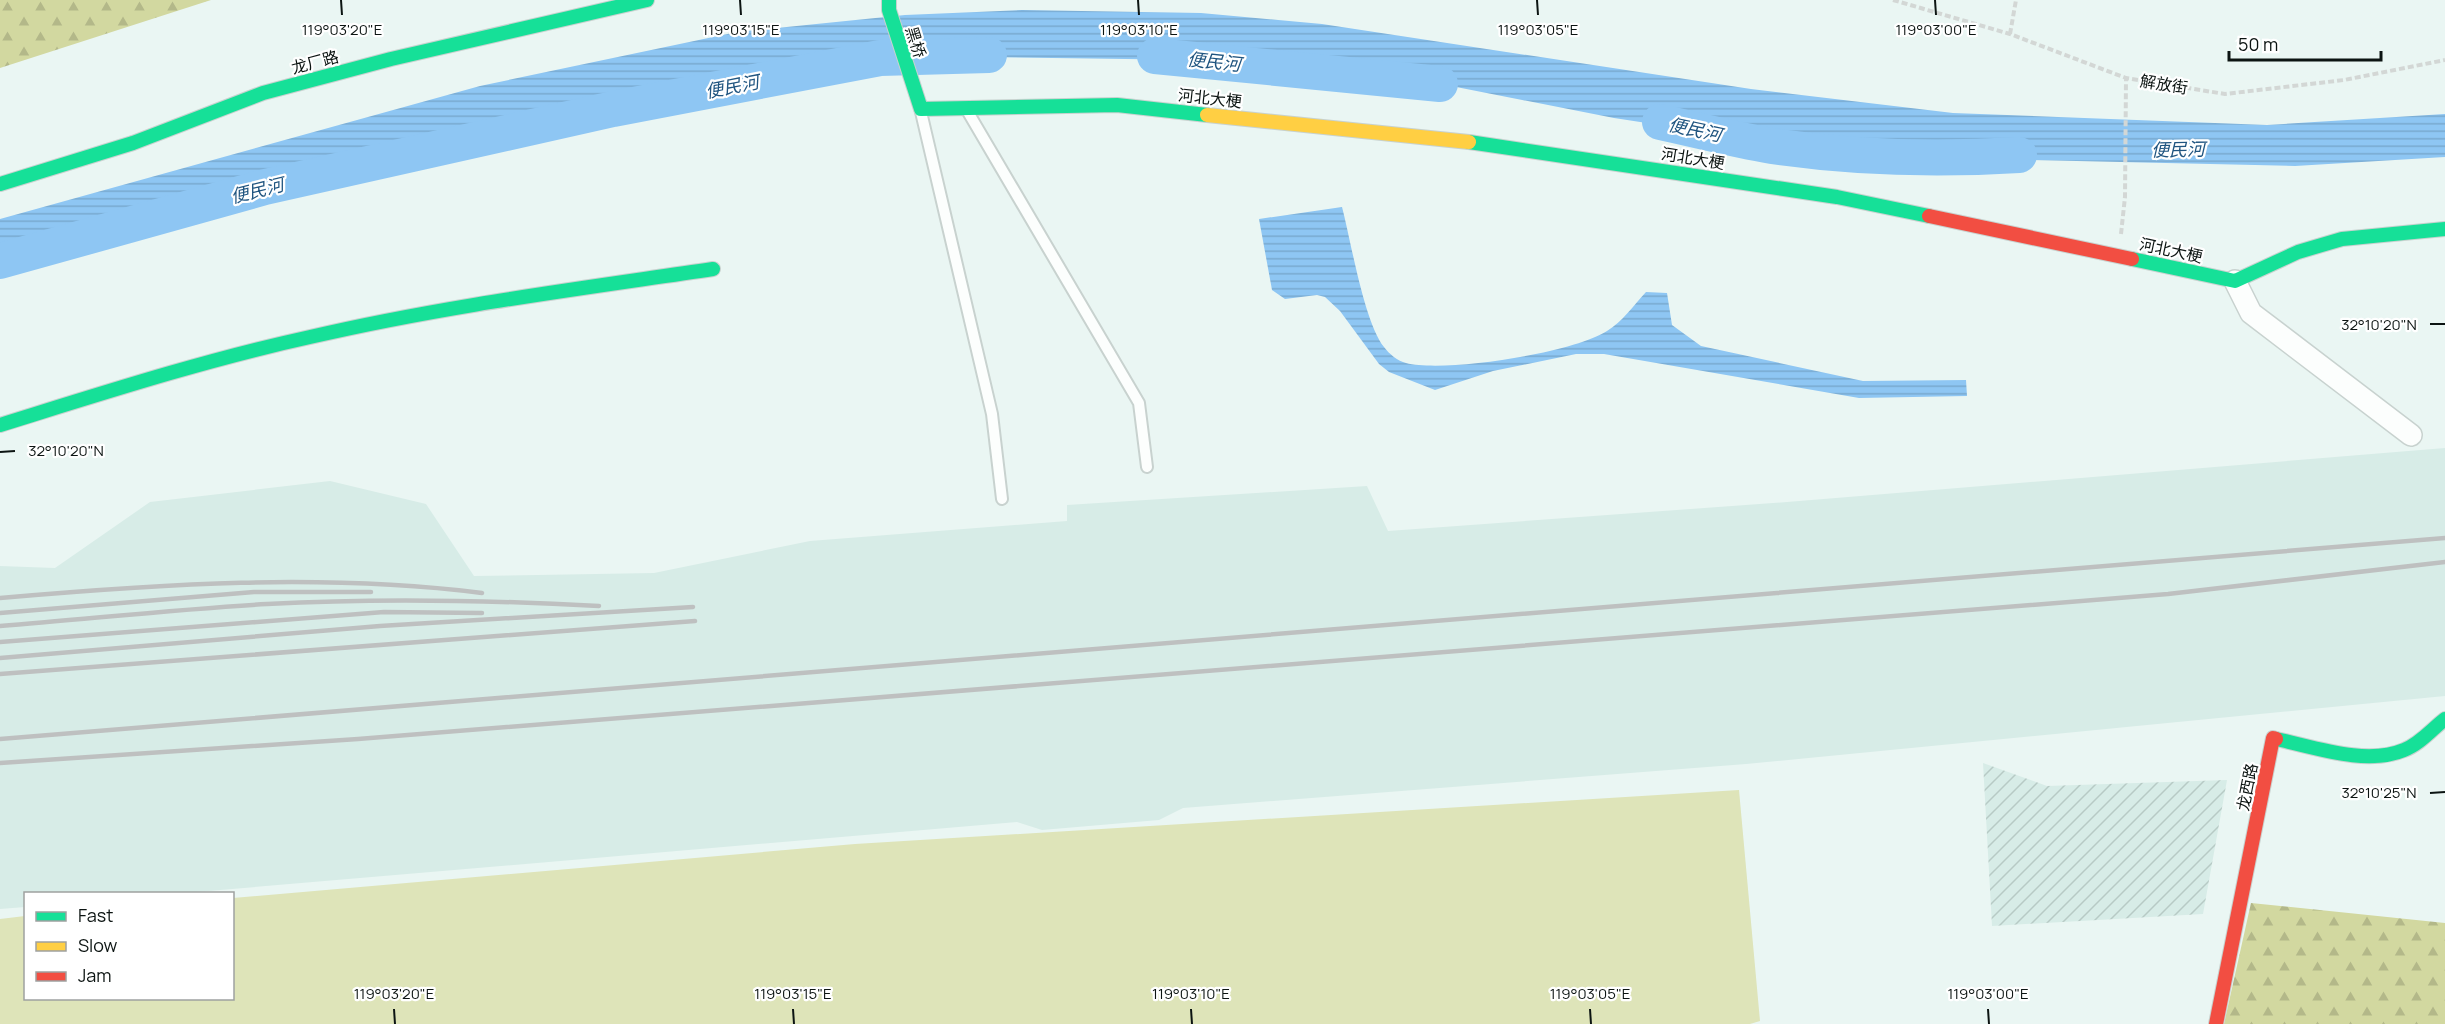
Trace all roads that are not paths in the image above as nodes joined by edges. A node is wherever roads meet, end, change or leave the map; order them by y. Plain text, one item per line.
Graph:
1 (647, 0) edge
2 (889, 5) edge
3 (966, 108) junction
4 (921, 109) junction
5 (0, 184) edge
6 (2445, 229) edge
7 (713, 269) dead end
8 (2235, 281) junction
9 (0, 425) edge
10 (2410, 435) dead end
11 (1147, 467) dead end
12 (1002, 499) dead end
13 (2445, 719) edge
14 (2216, 1024) edge

1 - 5 street, 龙厂路
2 - 4 street, 黑桥
3 - 4 street, 河北大梗
3 - 8 street, 河北大梗
3 - 11 lane
4 - 12 lane
6 - 8 street
7 - 9 street
8 - 10 street
13 - 14 street, 龙西路

